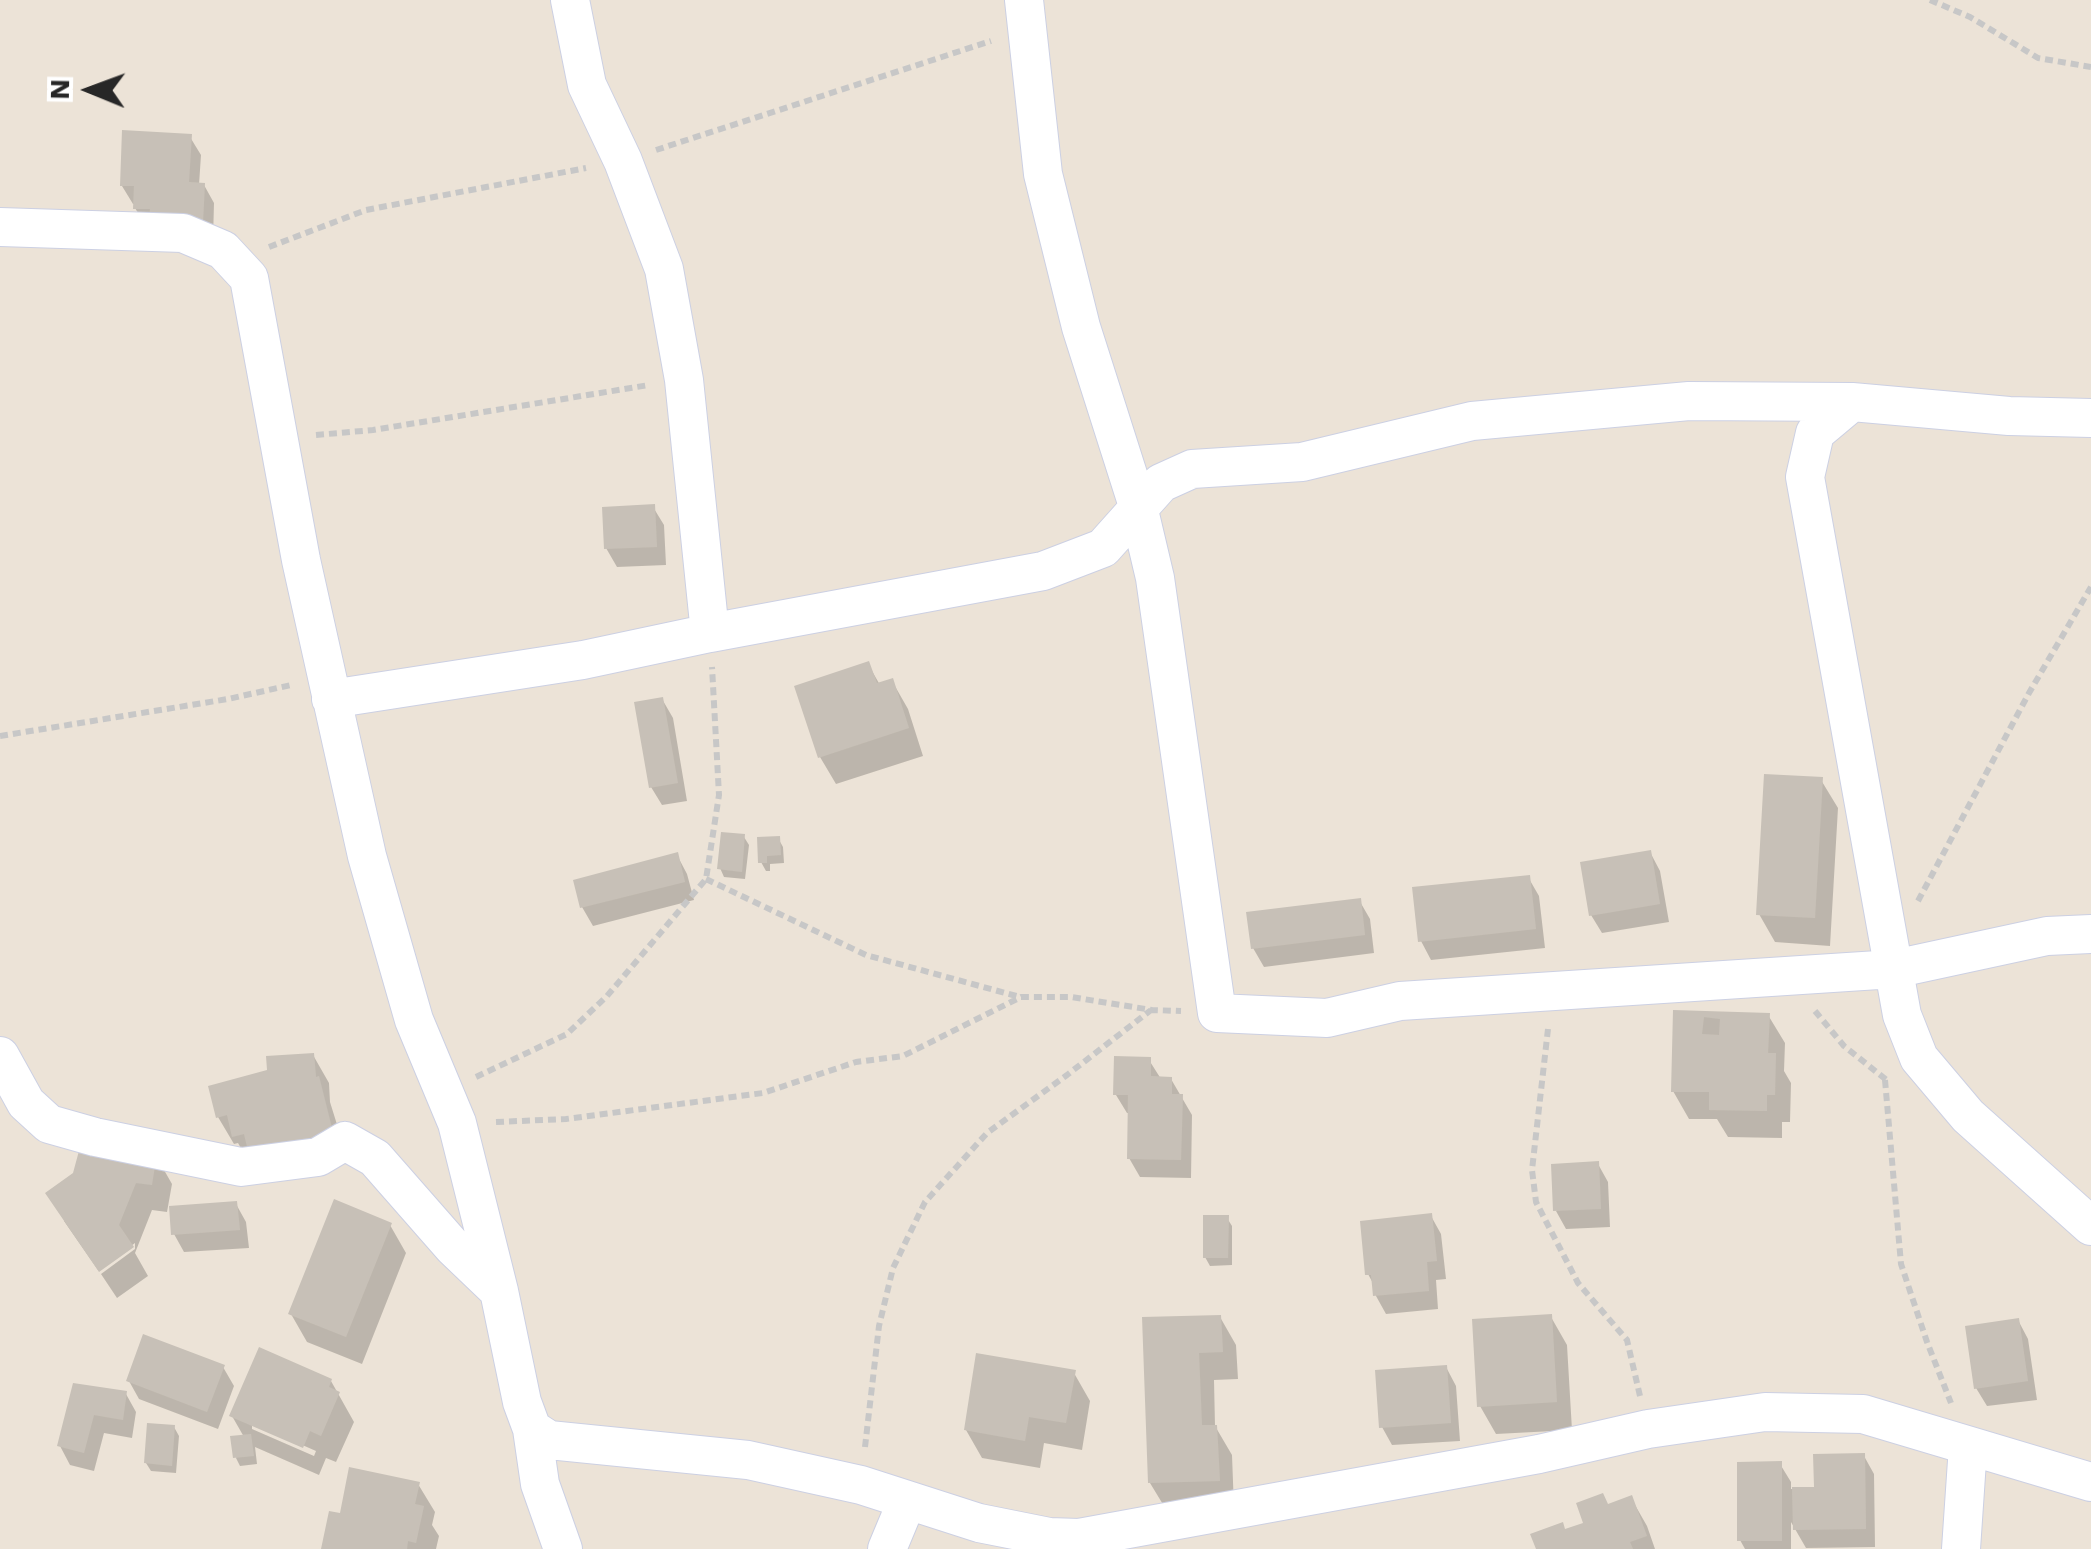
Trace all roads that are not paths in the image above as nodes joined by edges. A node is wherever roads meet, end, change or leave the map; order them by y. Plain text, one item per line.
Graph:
1 (570, 0) edge
2 (1024, 0) edge
3 (0, 227) edge
4 (1852, 402) junction
5 (2091, 418) edge
6 (1138, 506) junction
7 (1103, 548) junction
8 (1155, 578) junction
9 (710, 634) junction
10 (329, 688) junction
11 (2091, 934) edge
12 (1892, 956) junction
13 (0, 1056) edge
14 (2091, 1226) edge
15 (499, 1290) junction
16 (532, 1429) junction
17 (1968, 1446) junction
18 (2091, 1482) edge
19 (907, 1501) junction
20 (561, 1548) edge
21 (886, 1549) edge
22 (1961, 1549) edge

1 - 9 street
2 - 6 street
3 - 10 street
4 - 5 street
4 - 6 street
4 - 12 street
6 - 7 street
6 - 8 street
7 - 8 street
7 - 9 street
8 - 12 street
9 - 10 street
10 - 15 street
11 - 12 street
12 - 14 street
13 - 15 street
15 - 16 street
16 - 19 street
16 - 20 street
17 - 18 street
17 - 19 street
17 - 22 street
19 - 21 street

